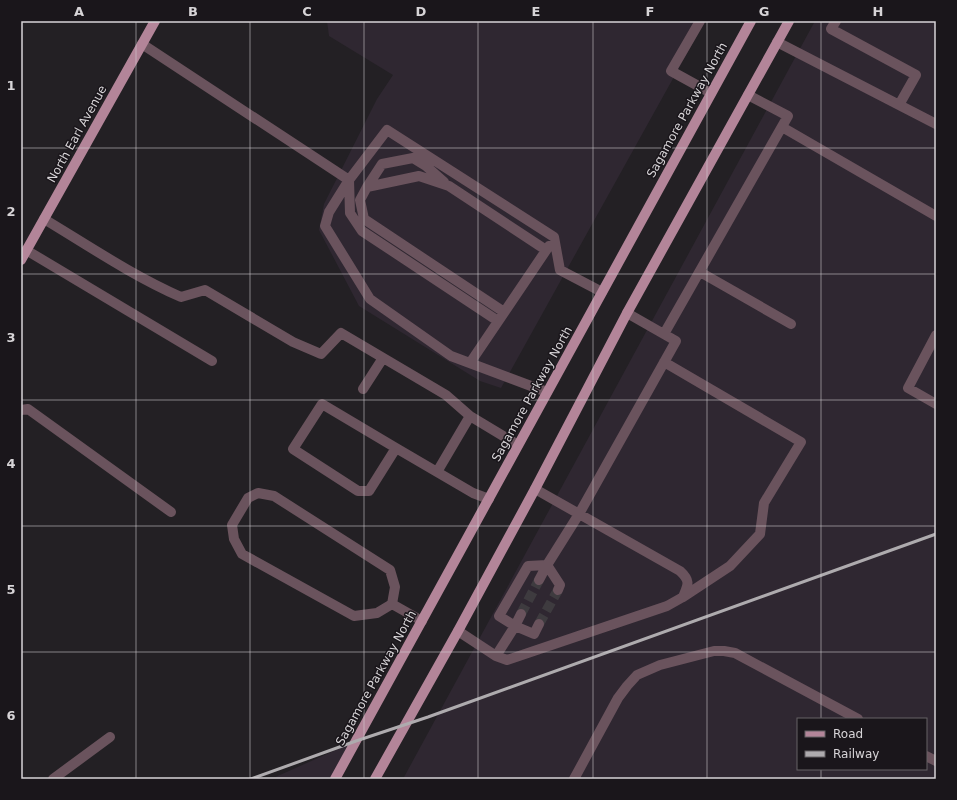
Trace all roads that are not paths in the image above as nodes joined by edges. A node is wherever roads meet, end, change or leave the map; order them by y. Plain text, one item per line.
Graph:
1 (154, 21) edge
2 (700, 21) edge
3 (751, 21) edge
4 (789, 21) edge
5 (836, 21) edge
6 (778, 42) junction
7 (142, 44) junction
8 (711, 93) junction
9 (748, 95) junction
10 (899, 105) junction
11 (936, 124) edge
12 (782, 127) junction
13 (349, 180) junction
14 (449, 186) junction
15 (367, 187) junction
16 (936, 216) edge
17 (44, 219) junction
18 (554, 237) junction
19 (26, 250) junction
20 (546, 250) junction
21 (21, 260) edge
22 (700, 272) junction
23 (602, 292) junction
24 (627, 313) junction
25 (501, 317) junction
26 (791, 324) dead end
27 (664, 334) junction
28 (936, 335) edge
29 (383, 358) junction
30 (212, 361) dead end
31 (664, 362) junction
32 (470, 363) junction
33 (363, 389) dead end
34 (547, 392) junction
35 (936, 404) edge
36 (21, 410) edge
37 (470, 416) junction
38 (518, 445) junction
39 (396, 448) junction
40 (437, 472) junction
41 (535, 489) junction
42 (489, 499) junction
43 (171, 512) dead end
44 (579, 514) junction
45 (548, 565) junction
46 (539, 580) tunnel mouth
47 (558, 590) dead end
48 (683, 597) junction
49 (392, 604) junction
50 (521, 614) tunnel mouth
51 (422, 621) junction
52 (539, 624) tunnel mouth
53 (515, 626) junction
54 (458, 631) junction
55 (496, 656) junction
56 (856, 718) edge
57 (110, 737) dead end
58 (927, 756) edge
59 (936, 761) edge
60 (53, 779) edge
61 (335, 779) edge
62 (376, 779) edge
63 (574, 779) edge

1 - 7 main road, North Earl Avenue
2 - 8 lane
3 - 8 main road, Sagamore Parkway North
4 - 6 main road
5 - 10 lane
6 - 9 main road
6 - 10 lane
7 - 13 lane
7 - 17 main road, North Earl Avenue
8 - 23 main road, Sagamore Parkway North
9 - 12 lane
9 - 24 main road
10 - 11 lane
12 - 16 lane
12 - 22 lane
13 - 18 lane
13 - 25 lane
13 - 32 lane
14 - 15 lane
14 - 15 lane
14 - 20 lane
15 - 25 lane
17 - 19 main road, North Earl Avenue
17 - 29 lane
18 - 20 lane
18 - 23 lane
19 - 21 main road, North Earl Avenue
19 - 30 lane
20 - 25 lane
22 - 26 lane
22 - 27 lane
23 - 34 main road, Sagamore Parkway North
24 - 27 lane
24 - 41 main road
25 - 32 lane
27 - 31 lane
28 - 35 lane
29 - 33 lane
29 - 37 lane
31 - 44 lane
31 - 48 lane
32 - 34 lane
34 - 38 main road, Sagamore Parkway North
36 - 43 lane
37 - 38 lane
37 - 40 lane
38 - 42 main road, Sagamore Parkway North
39 - 39 lane
39 - 40 lane
40 - 42 lane
41 - 44 lane
41 - 54 main road
42 - 51 main road, Sagamore Parkway North
44 - 45 lane
44 - 48 lane
45 - 46 lane
45 - 47 lane
45 - 53 lane
48 - 55 lane
49 - 49 lane
49 - 51 lane
50 - 53 lane
51 - 61 main road, Sagamore Parkway North
52 - 53 lane
53 - 55 lane
54 - 55 lane
54 - 62 main road
56 - 63 lane
57 - 60 lane
58 - 59 lane

